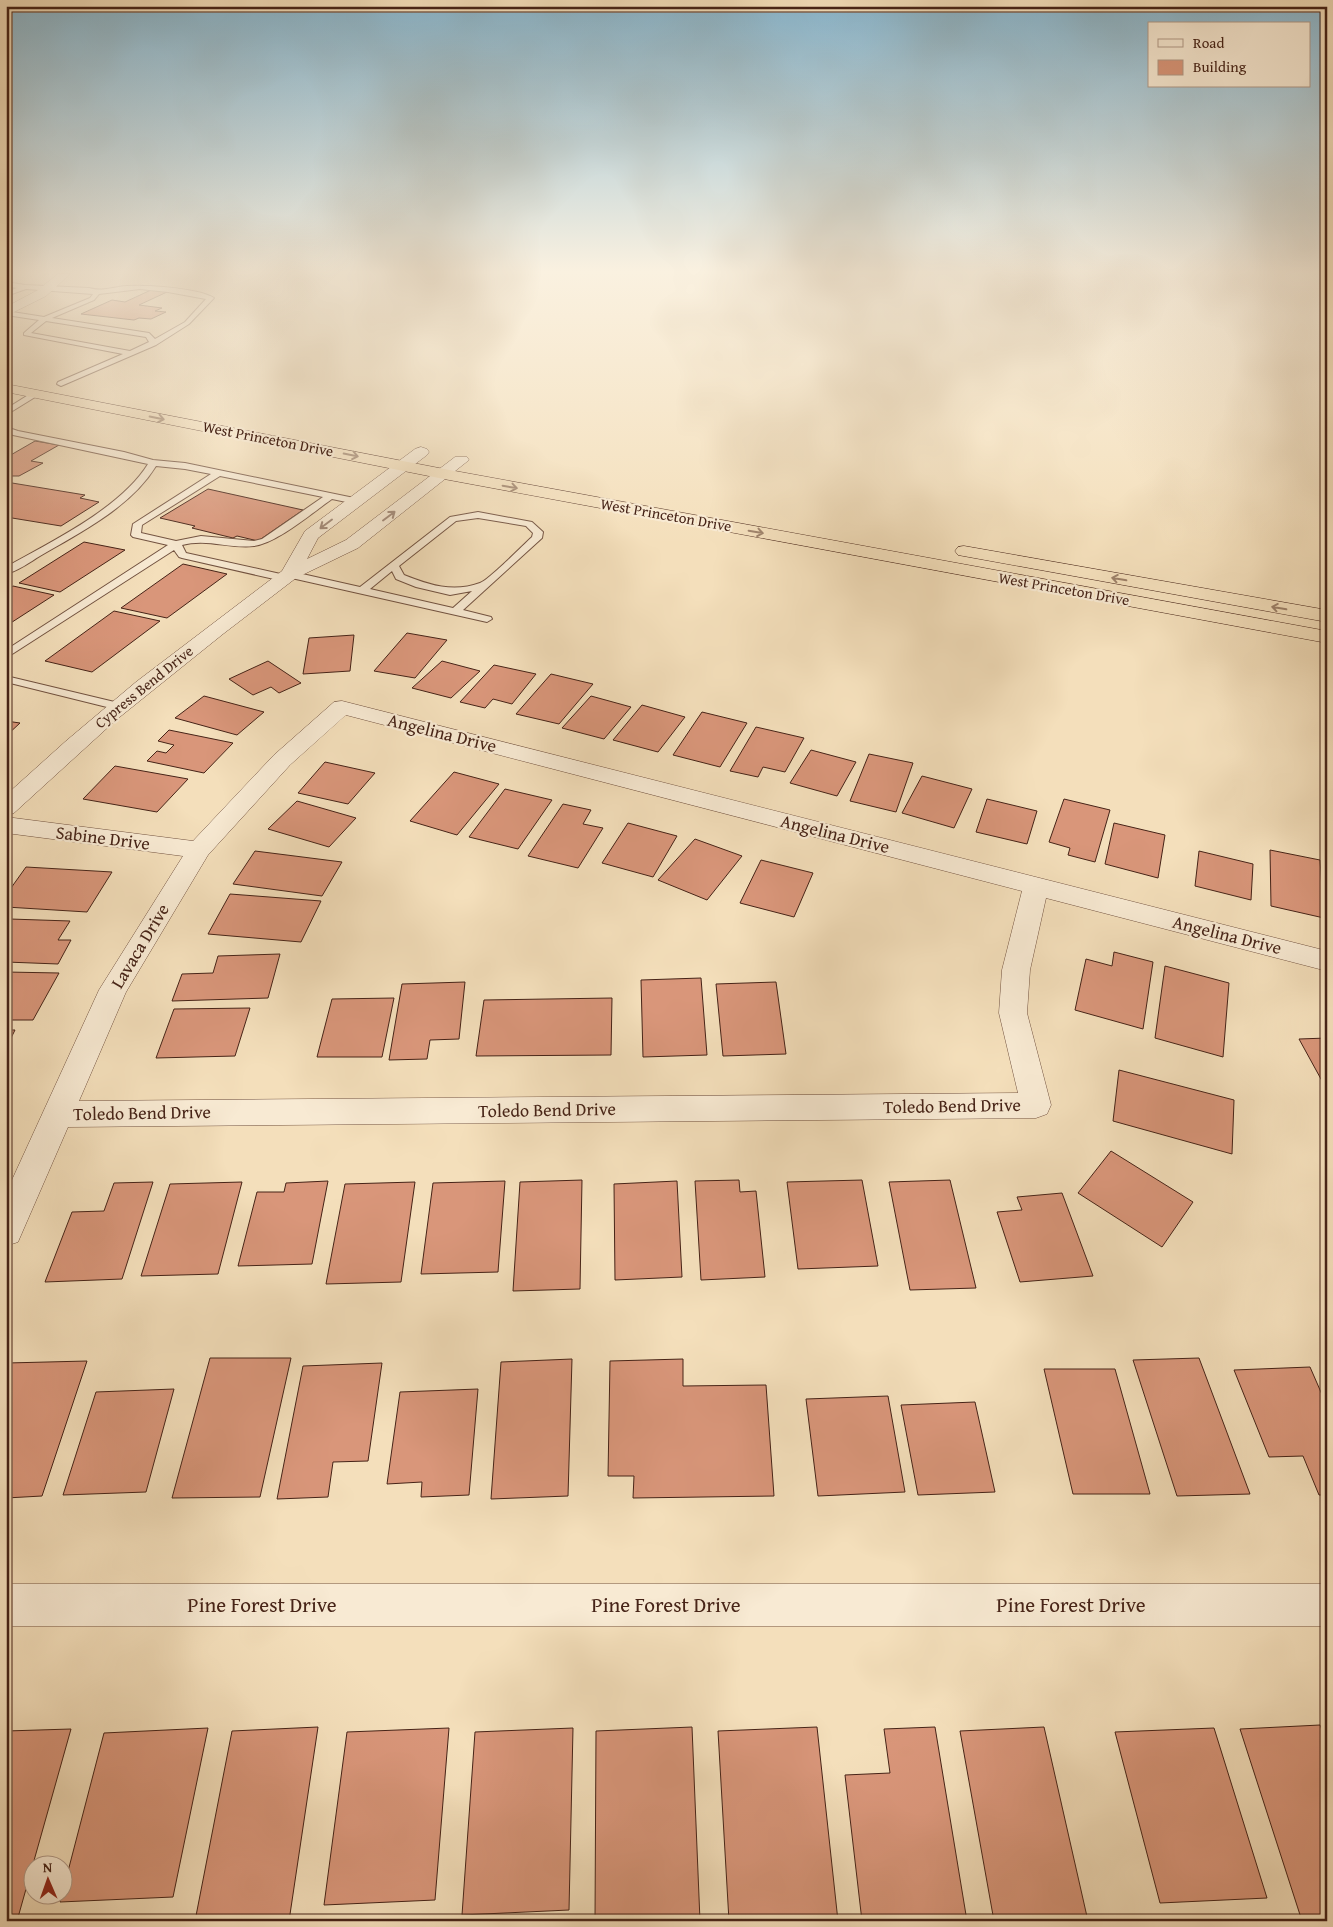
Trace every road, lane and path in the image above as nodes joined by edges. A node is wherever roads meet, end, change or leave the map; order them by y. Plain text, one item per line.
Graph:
1 (107, 364) edge
2 (62, 384) junction
3 (40, 387) junction
4 (6, 388) edge
5 (90, 390) dead end
6 (6, 413) edge
7 (6, 429) edge
8 (399, 447) dead end
9 (448, 457) junction
10 (153, 463) junction
11 (403, 466) junction
12 (219, 473) junction
13 (444, 474) junction
14 (330, 496) junction
15 (356, 501) junction
16 (176, 544) junction
17 (952, 548) dead end
18 (394, 565) junction
19 (6, 571) edge
20 (286, 576) junction
21 (485, 586) junction
22 (361, 591) junction
23 (456, 612) junction
24 (1327, 616) edge
25 (487, 619) dead end
26 (1327, 637) edge
27 (6, 656) edge
28 (6, 679) edge
29 (119, 706) junction
30 (342, 707) joint
31 (6, 808) edge
32 (6, 826) edge
33 (200, 850) junction
34 (1036, 886) junction
35 (1327, 961) edge
36 (58, 1114) junction
37 (6, 1231) edge
38 (6, 1605) edge
39 (1327, 1605) edge

1 - 2 lane
2 - 3 highway, West Princeton Drive
2 - 5 highway, West Princeton Drive
3 - 4 highway, West Princeton Drive
3 - 6 lane
3 -> 11 highway, West Princeton Drive
7 - 10 lane
8 - 9 highway
9 - 11 street, Cypress Bend Drive
9 - 13 street, Cypress Bend Drive
10 - 12 lane
10 - 19 lane
11 - 13 highway, West Princeton Drive
11 - 15 street, Cypress Bend Drive
12 - 14 lane
12 - 16 lane
20 -> 13 street, Cypress Bend Drive
13 -> 26 highway, West Princeton Drive
14 - 15 lane
14 - 16 lane
15 -> 20 street, Cypress Bend Drive
16 - 20 lane
16 - 27 lane
24 -> 17 highway, West Princeton Drive
18 - 21 lane
18 - 21 lane
18 - 22 lane
20 - 22 lane
20 - 29 street, Cypress Bend Drive
21 - 23 lane
22 - 23 lane
23 - 25 lane
28 - 29 lane
29 - 31 street, Cypress Bend Drive
30 - 33 street, Lavaca Drive
30 - 34 street, Angelina Drive
32 - 33 street, Sabine Drive
33 - 36 street, Lavaca Drive
34 - 35 street, Angelina Drive
34 - 36 street, Toledo Bend Drive
36 - 37 street, Lavaca Drive
38 - 39 street, Pine Forest Drive

